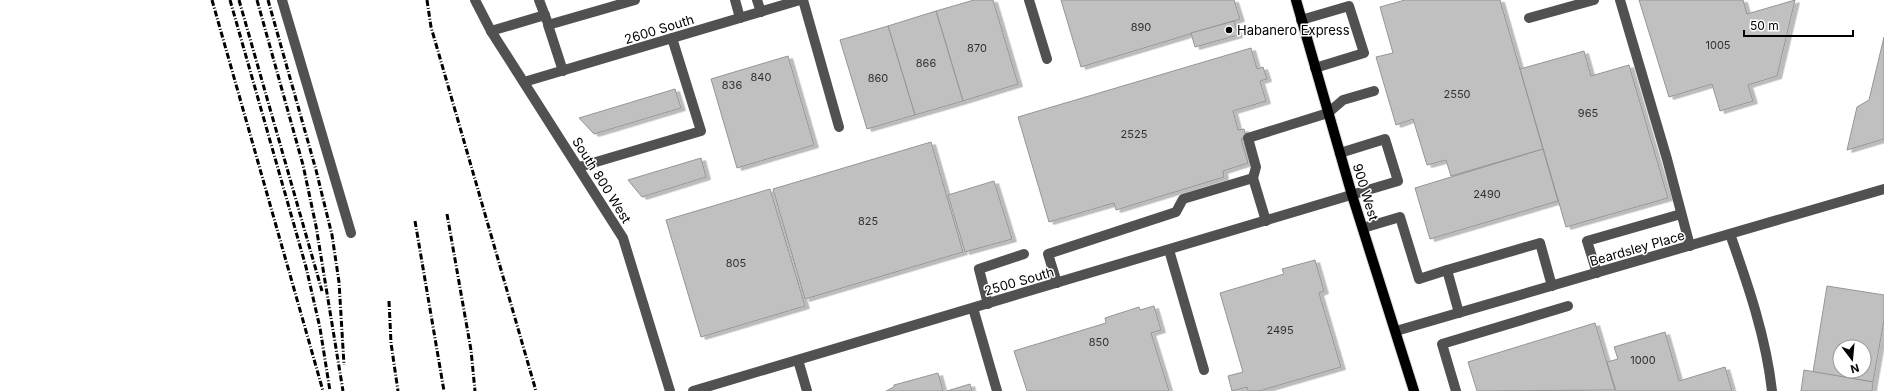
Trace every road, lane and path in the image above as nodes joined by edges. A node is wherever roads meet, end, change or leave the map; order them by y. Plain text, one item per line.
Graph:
1 (282, 0) edge
2 (475, 0) edge
3 (539, 0) edge
4 (635, 0) edge
5 (735, 0) edge
6 (757, 0) edge
7 (802, 0) edge
8 (1028, 0) edge
9 (1296, 0) edge
10 (1594, 0) edge
11 (1620, 0) edge
12 (761, 12) junction
13 (545, 15) junction
14 (740, 18) junction
15 (1528, 18) dead end
16 (1301, 20) junction
17 (548, 25) junction
18 (491, 30) junction
19 (672, 38) junction
20 (1047, 59) dead end
21 (1316, 68) junction
22 (563, 71) junction
23 (524, 82) junction
24 (1374, 91) dead end
25 (1328, 112) junction
26 (838, 127) dead end
27 (1340, 153) junction
28 (579, 168) junction
29 (1253, 178) junction
30 (1884, 189) edge
31 (1352, 195) junction
32 (1681, 214) junction
33 (1266, 221) junction
34 (1363, 228) junction
35 (350, 233) dead end
36 (1730, 234) junction
37 (1690, 246) junction
38 (1169, 250) junction
39 (1024, 254) dead end
40 (1447, 270) junction
41 (1596, 273) junction
42 (1057, 283) junction
43 (1552, 286) junction
44 (988, 304) junction
45 (1568, 306) dead end
46 (973, 308) junction
47 (1459, 313) junction
48 (1396, 331) junction
49 (798, 360) junction
50 (1204, 370) dead end
51 (670, 391) edge
52 (693, 391) edge
53 (808, 391) edge
54 (997, 391) edge
55 (1414, 391) edge
56 (1456, 391) edge
57 (1772, 391) edge

1 - 35 street
2 - 18 street, South 800 West
3 - 13 street
4 - 17 street
5 - 14 street
6 - 12 street
7 - 12 street, 2600 South
7 - 26 street
8 - 20 street
9 - 16 main road, 900 West
10 - 15 street
11 - 32 street
12 - 14 street, 2600 South
13 - 17 street
13 - 18 street
14 - 19 street, 2600 South
16 - 21 main road, 900 West
16 - 21 street
17 - 22 street
18 - 23 street, South 800 West
19 - 22 street, 2600 South
19 - 28 street
21 - 25 main road, 900 West
22 - 23 street, 2600 South
23 - 28 street, South 800 West
24 - 25 street
25 - 27 main road, 900 West
25 - 29 street
27 - 31 main road, 900 West
27 - 31 street, 2500 South
28 - 51 street, South 800 West
29 - 33 street
29 - 42 street
30 - 36 street, Beardsley Place
31 - 33 street, 2500 South
31 - 34 main road, 900 West
32 - 37 street
32 - 41 street
33 - 38 street, 2500 South
34 - 40 street
34 - 48 main road, 900 West
36 - 37 street, Beardsley Place
36 - 57 street
37 - 41 street, Beardsley Place
38 - 42 street, 2500 South
38 - 50 street
39 - 44 street
40 - 43 street
40 - 47 street
41 - 43 street, Beardsley Place
42 - 44 street, 2500 South
43 - 47 street, Beardsley Place
44 - 46 street, 2500 South
45 - 56 street
46 - 49 street, 2500 South
46 - 54 street
47 - 48 street, Beardsley Place
48 - 55 main road, 900 West
49 - 52 street, 2500 South
49 - 53 street

